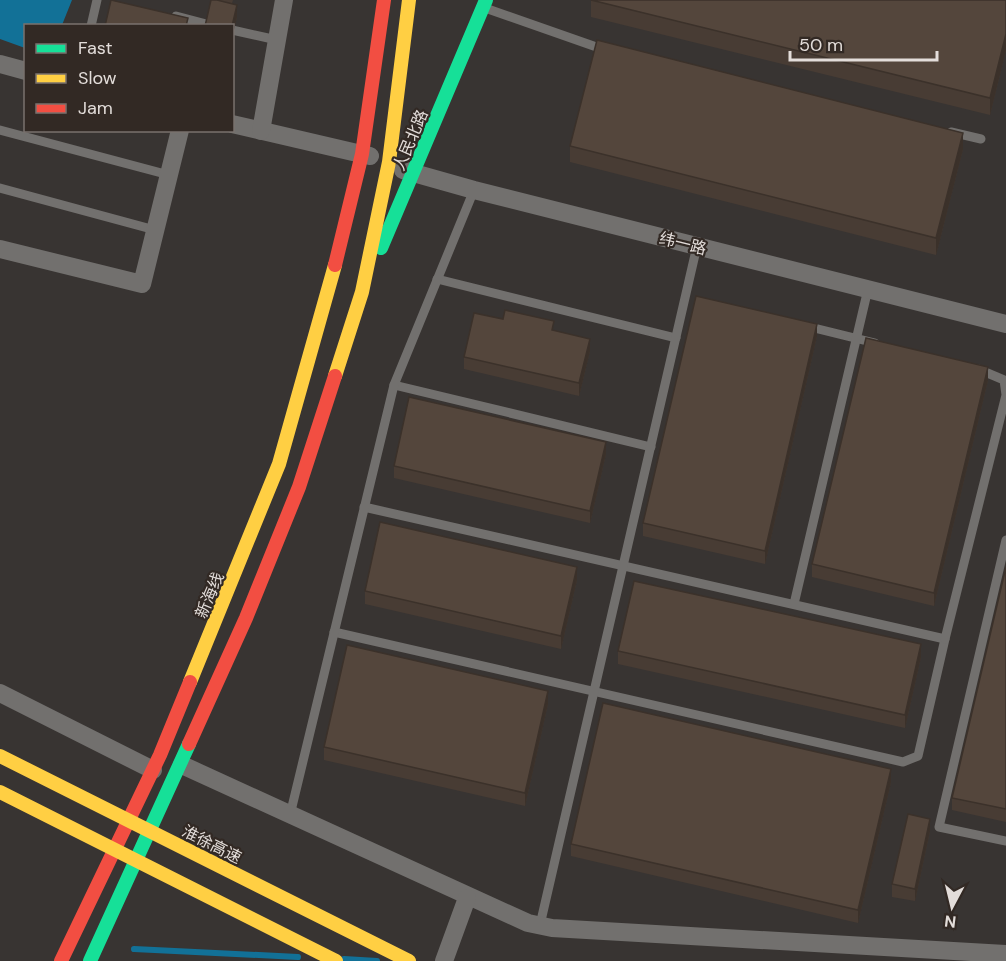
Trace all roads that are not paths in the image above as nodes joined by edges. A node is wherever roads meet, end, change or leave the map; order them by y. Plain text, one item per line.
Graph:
1 (97, 0) edge
2 (284, 0) edge
3 (384, 0) edge
4 (409, 0) edge
5 (485, 4) edge
6 (161, 13) edge
7 (91, 24) edge
8 (206, 24) edge
9 (234, 30) edge
10 (277, 40) junction
11 (620, 54) edge
12 (0, 64) edge
13 (24, 70) edge
14 (234, 124) edge
15 (0, 130) edge
16 (261, 131) junction
17 (946, 131) edge
18 (180, 132) edge
19 (981, 139) dead end
20 (362, 154) junction
21 (389, 162) junction
22 (169, 175) junction
23 (413, 175) junction
24 (0, 188) edge
25 (474, 190) junction
26 (155, 230) junction
27 (698, 246) junction
28 (0, 249) edge
29 (437, 279) junction
30 (868, 289) junction
31 (362, 292) junction
32 (686, 295) junction
33 (698, 298) edge
34 (800, 324) edge
35 (1006, 324) edge
36 (676, 338) junction
37 (857, 339) junction
38 (890, 347) edge
39 (969, 367) edge
40 (394, 385) junction
41 (651, 447) junction
42 (364, 507) junction
43 (1006, 540) edge
44 (623, 566) junction
45 (794, 604) junction
46 (334, 632) junction
47 (945, 639) junction
48 (594, 691) junction
49 (0, 693) edge
50 (0, 756) edge
51 (182, 765) junction
52 (153, 770) junction
53 (0, 792) edge
54 (290, 815) junction
55 (1006, 841) edge
56 (467, 898) junction
57 (540, 926) junction
58 (1006, 954) edge
59 (61, 961) edge
60 (90, 961) edge
61 (336, 961) edge
62 (410, 961) edge
63 (444, 961) edge

1 - 7 lane
2 - 10 street
3 - 20 main road, 新海线
4 - 21 main road
5 - 11 lane
5 - 23 main road, 人民北路
6 - 8 lane
9 - 10 lane
10 - 16 street
12 - 13 street
14 - 16 street, 纬一路
15 - 22 lane
16 - 20 street, 纬一路
17 - 19 lane
18 - 22 street
20 - 21 street, 纬一路
20 - 52 main road, 新海线
21 - 23 street, 纬一路
21 - 31 main road
22 - 26 street
23 - 25 street, 纬一路
23 - 31 main road, 人民北路
24 - 26 lane
25 - 27 street, 纬一路
25 - 29 lane
26 - 28 street
27 - 30 street, 纬一路
27 - 32 lane
29 - 36 lane
29 - 40 lane
30 - 35 street, 纬一路
30 - 37 lane
31 - 51 main road
32 - 33 lane
32 - 36 lane
34 - 37 lane
36 - 41 lane
37 - 38 lane
37 - 45 lane
39 - 47 lane
40 - 41 lane
40 - 42 lane
41 - 44 lane
42 - 44 lane
42 - 46 lane
43 - 55 lane
44 - 45 lane
44 - 48 lane
45 - 47 lane
46 - 48 lane
46 - 54 lane
47 - 48 lane
48 - 57 lane
49 - 52 street
50 - 62 main road, 淮徐高速, bridge
51 - 54 street
51 - 60 main road
52 - 59 main road, 新海线
53 - 61 main road, bridge
54 - 56 street
56 - 57 street
56 - 63 street
57 - 58 street

